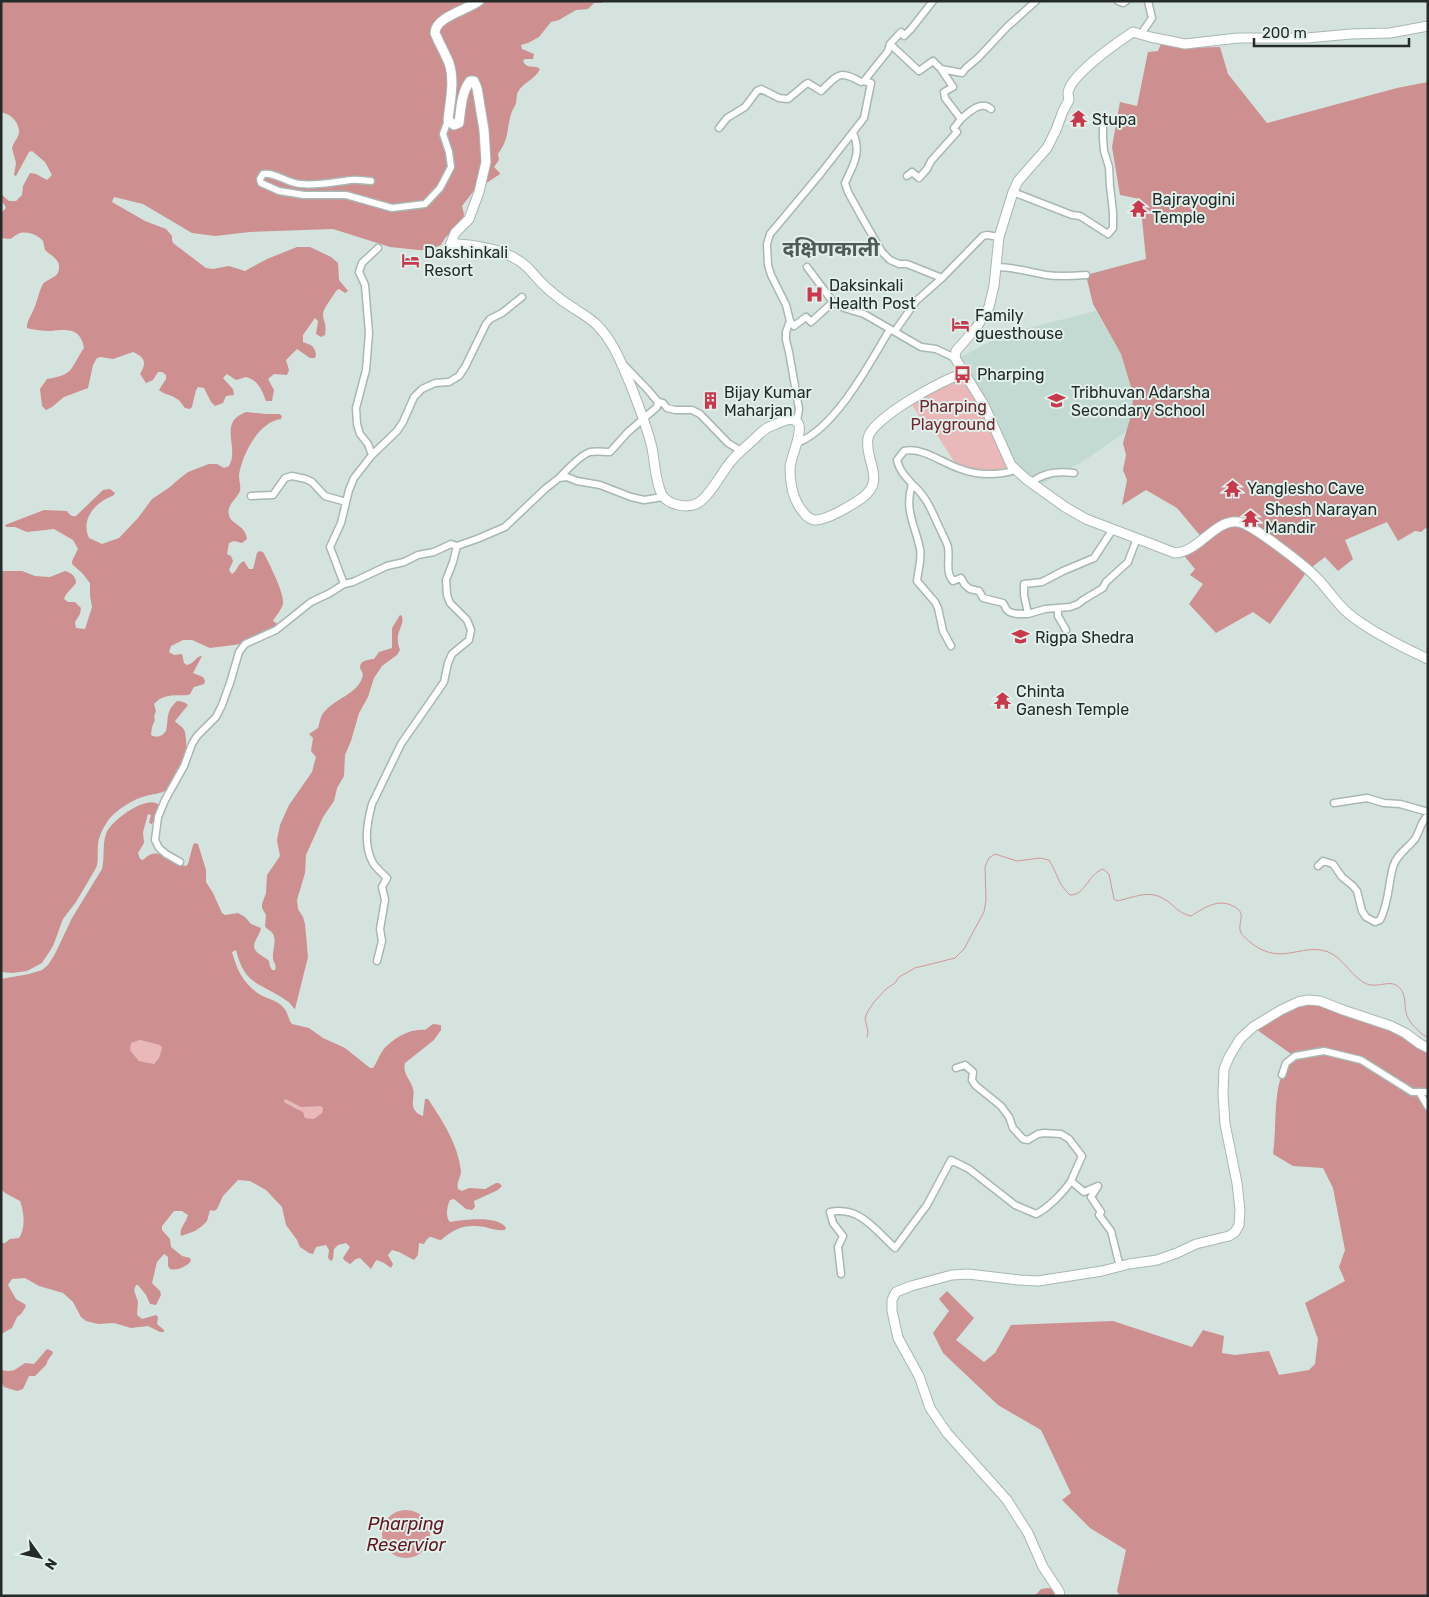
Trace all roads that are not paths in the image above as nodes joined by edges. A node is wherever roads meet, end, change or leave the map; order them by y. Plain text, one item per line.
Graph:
1 (480, 1) edge
2 (933, 1) edge
3 (1036, 1) edge
4 (1118, 1) edge
5 (1126, 1) edge
6 (1148, 1) edge
7 (1428, 26) edge
8 (1140, 34) junction
9 (890, 44) junction
10 (941, 69) junction
11 (864, 81) junction
12 (990, 109) dead end
13 (1103, 117) dead end
14 (961, 119) junction
15 (448, 120) junction
16 (720, 128) dead end
17 (853, 133) junction
18 (907, 176) dead end
19 (371, 181) dead end
20 (1013, 192) junction
21 (999, 237) junction
22 (378, 248) dead end
23 (996, 267) junction
24 (807, 268) dead end
25 (1086, 274) dead end
26 (942, 278) junction
27 (522, 297) dead end
28 (833, 302) junction
29 (790, 321) junction
30 (893, 330) junction
31 (955, 358) junction
32 (622, 363) junction
33 (963, 374) junction
34 (658, 402) junction
35 (644, 417) junction
36 (797, 421) junction
37 (797, 443) junction
38 (741, 450) junction
39 (372, 455) junction
40 (1016, 470) junction
41 (1074, 473) dead end
42 (559, 478) junction
43 (1031, 483) junction
44 (912, 484) junction
45 (251, 496) dead end
46 (663, 497) junction
47 (346, 502) junction
48 (1113, 530) junction
49 (1137, 538) junction
50 (457, 546) junction
51 (344, 584) junction
52 (1058, 609) junction
53 (1028, 614) junction
54 (1066, 630) dead end
55 (951, 646) dead end
56 (1428, 659) edge
57 (1334, 802) dead end
58 (1428, 813) edge
59 (180, 862) dead end
60 (1318, 866) dead end
61 (377, 961) dead end
62 (1428, 1048) edge
63 (956, 1068) dead end
64 (1282, 1075) dead end
65 (1419, 1092) junction
66 (1428, 1092) edge
67 (1428, 1107) edge
68 (1071, 1181) junction
69 (1120, 1267) junction
70 (841, 1274) dead end
71 (1060, 1596) edge

1 - 15 main road
2 - 9 street
3 - 10 street
4 - 5 street
6 - 8 street
7 - 8 main road
8 - 20 main road
9 - 10 street
9 - 11 street
10 - 14 street
11 - 16 street
11 - 17 street
12 - 14 street
13 - 20 street
14 - 18 street
15 - 19 street
15 - 32 main road
17 - 26 street
17 - 29 street
20 - 21 main road
21 - 23 main road
21 - 26 street
22 - 39 street
23 - 25 street
23 - 31 main road
24 - 28 street
26 - 30 street
27 - 39 street
28 - 29 street
28 - 30 street
29 - 36 street
30 - 31 street
30 - 37 street
31 - 33 main road
32 - 34 street
32 - 35 main road
33 - 37 main road
33 - 40 main road
34 - 35 street
34 - 38 street
35 - 42 street
35 - 46 main road
36 - 37 main road
36 - 38 main road
38 - 46 main road
39 - 47 street
40 - 43 main road
40 - 44 street
41 - 43 street
42 - 46 street
42 - 50 street
43 - 48 main road
44 - 53 street
44 - 55 street
45 - 47 street
47 - 51 street
48 - 49 main road
48 - 53 street
49 - 52 street
49 - 56 main road
50 - 51 street
50 - 61 street
51 - 59 street
52 - 53 street
52 - 54 street
57 - 58 street
58 - 60 street
62 - 69 main road
63 - 68 street
64 - 65 street
65 - 66 street
65 - 67 street
68 - 69 street
68 - 70 street
69 - 71 main road

